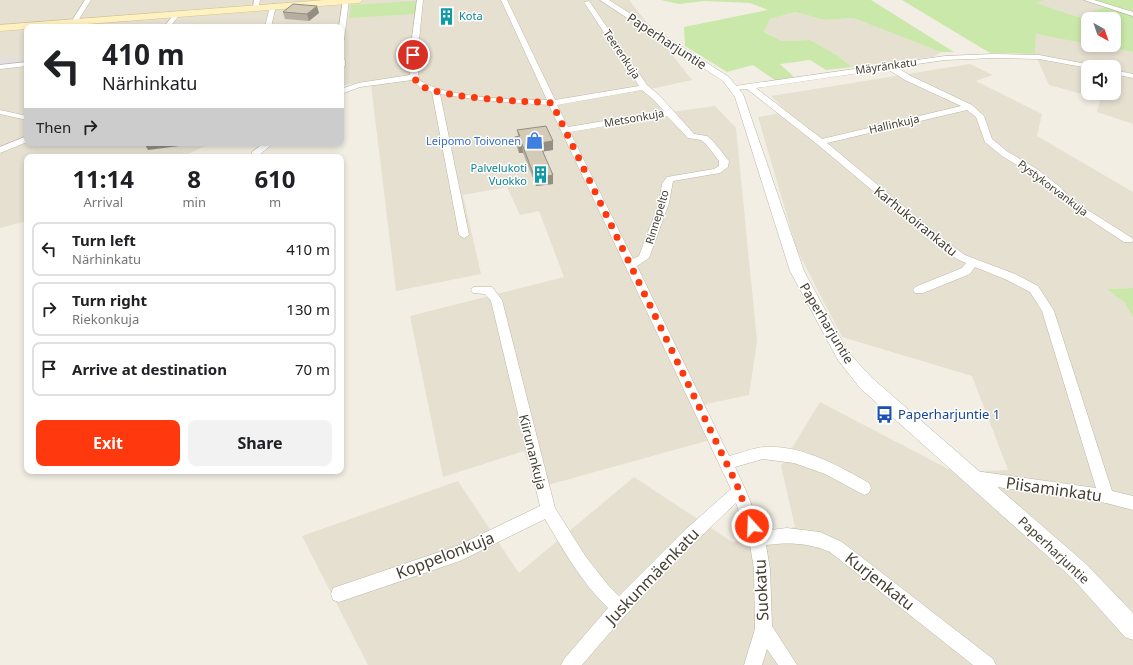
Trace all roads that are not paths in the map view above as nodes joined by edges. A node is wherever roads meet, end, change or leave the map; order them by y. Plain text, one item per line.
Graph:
1 (88, 0) edge
2 (346, 0) edge
3 (359, 0) edge
4 (420, 0) edge
5 (504, 0) edge
6 (604, 0) edge
7 (1087, 0) edge
8 (587, 2) dead end
9 (256, 4) edge
10 (273, 6) junction
11 (177, 14) junction
12 (1133, 14) edge
13 (73, 24) edge
14 (169, 24) edge
15 (269, 24) edge
16 (343, 24) edge
17 (24, 27) edge
18 (0, 28) edge
19 (24, 64) edge
20 (1081, 65) edge
21 (888, 66) junction
22 (0, 67) edge
23 (1121, 73) edge
24 (1133, 76) edge
25 (415, 77) junction
26 (644, 87) junction
27 (750, 87) junction
28 (735, 88) junction
29 (344, 91) edge
30 (436, 91) junction
31 (552, 103) junction
32 (969, 107) junction
33 (0, 112) edge
34 (669, 113) junction
35 (24, 117) edge
36 (564, 130) junction
37 (24, 140) edge
38 (820, 142) junction
39 (266, 146) edge
40 (0, 150) edge
41 (255, 154) edge
42 (464, 235) dead end
43 (1128, 240) dead end
44 (973, 262) junction
45 (631, 265) junction
46 (477, 290) dead end
47 (919, 290) dead end
48 (726, 463) junction
49 (975, 478) junction
50 (864, 488) dead end
51 (739, 491) junction
52 (1106, 496) junction
53 (1133, 503) edge
54 (548, 510) junction
55 (757, 539) junction
56 (339, 594) dead end
57 (618, 608) junction
58 (764, 629) junction
59 (1133, 629) edge
60 (570, 665) edge
61 (753, 665) edge
62 (788, 665) edge
63 (987, 665) edge

1 - 13 street
2 - 3 main road
2 - 10 main road
2 - 16 street
4 - 25 street
5 - 31 street, Suokatu
6 - 28 street, Paperharjuntie
7 - 12 street
8 - 26 street, Teerenkuja
9 - 10 main road
9 - 11 main road
10 - 15 street
11 - 13 main road
11 - 14 street
17 - 18 main road
19 - 22 street
20 - 21 street, Mäyränkatu
21 - 27 street, Mäyränkatu
21 - 32 street, Pystykorvankuja
23 - 24 street
25 - 29 street
25 - 30 street, Teerenkuja
26 - 31 street, Teerenkuja
26 - 34 street, Metsonkuja
27 - 28 street, Mäyränkatu
27 - 38 street, Karhukoirankatu
28 - 49 street, Paperharjuntie
30 - 31 street, Teerenkuja
30 - 42 street
31 - 36 street, Suokatu
32 - 38 street, Hallinkuja
32 - 43 street, Pystykorvankuja
33 - 35 street
34 - 36 street, Metsonkuja
34 - 45 street, Rinnepelto
36 - 45 street, Suokatu
37 - 40 street
38 - 44 street, Karhukoirankatu
39 - 41 street
44 - 47 street
44 - 52 street, Karhukoirankatu
45 - 48 street, Suokatu
46 - 54 street, Kiirunankuja
48 - 50 street
48 - 51 street, Suokatu
49 - 52 street, Piisaminkatu
49 - 59 street, Paperharjuntie
51 - 55 street, Suokatu
51 - 57 street, Juskunmäenkatu
52 - 53 street, Piisaminkatu
54 - 56 street, Koppelonkuja
54 - 57 street, Kiirunankuja
55 - 58 street, Suokatu
55 - 63 street, Kurjenkatu
57 - 60 street, Juskunmäenkatu
58 - 61 street, Suokatu
58 - 62 street

